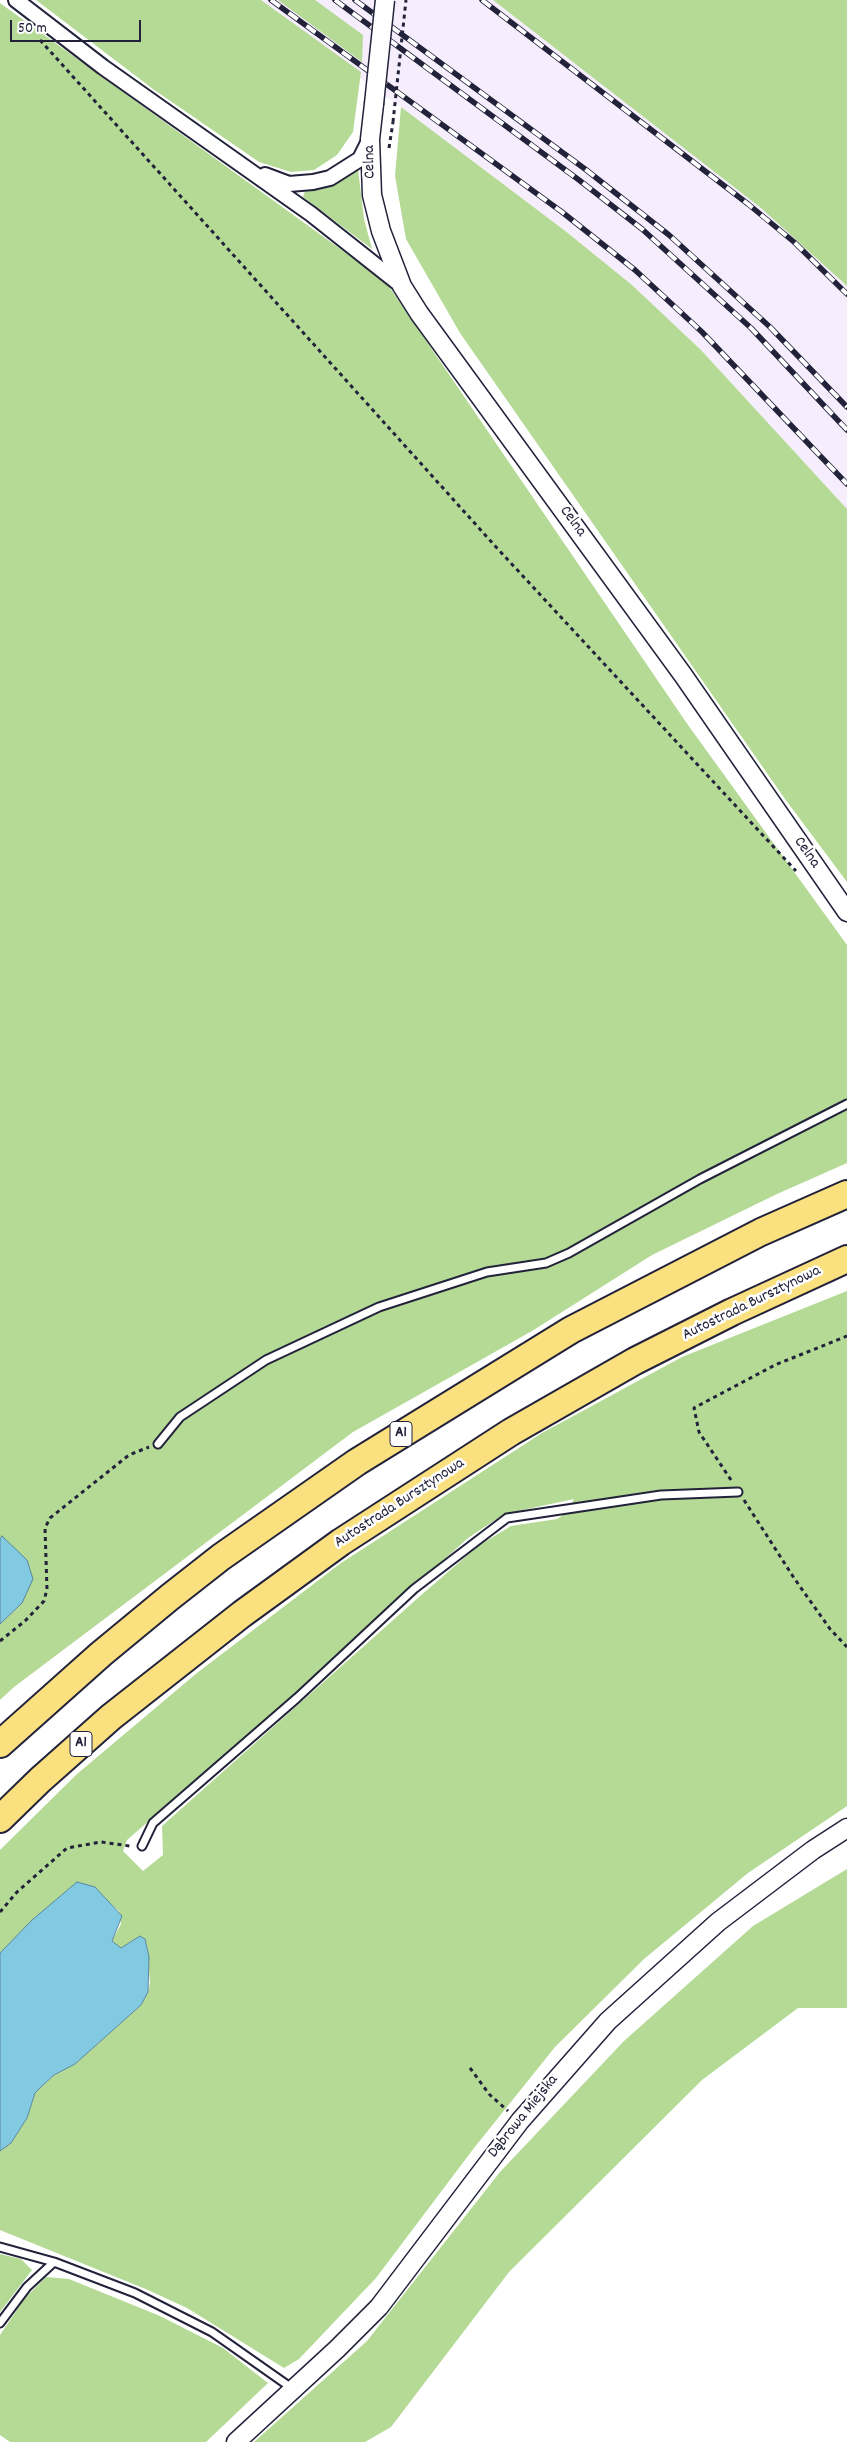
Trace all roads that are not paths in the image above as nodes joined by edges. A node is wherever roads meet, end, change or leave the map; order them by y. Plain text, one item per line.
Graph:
1 (16, 0) edge
2 (385, 0) edge
3 (370, 139) junction
4 (238, 160) junction
5 (402, 286) junction
6 (847, 912) edge
7 (847, 1104) edge
8 (847, 1194) edge
9 (847, 1259) edge
10 (158, 1444) road end
11 (738, 1492) road end
12 (0, 1744) edge
13 (0, 1819) edge
14 (847, 1828) edge
15 (142, 1846) road end
16 (0, 2247) edge
17 (54, 2262) junction
18 (0, 2323) edge
19 (294, 2390) junction
20 (236, 2442) edge

1 - 4 street
2 - 3 street, Celna, bridge
3 - 4 street
3 - 5 street, Celna
4 - 5 street
5 - 6 street, Celna
7 - 10 lane
8 - 12 highway, A1
9 - 13 highway, Autostrada Bursztynowa / A1
11 - 15 lane
14 - 19 street, Dąbrowa Miejska
16 - 17 lane
17 - 18 lane
17 - 19 lane
19 - 20 street, Dąbrowa Miejska

